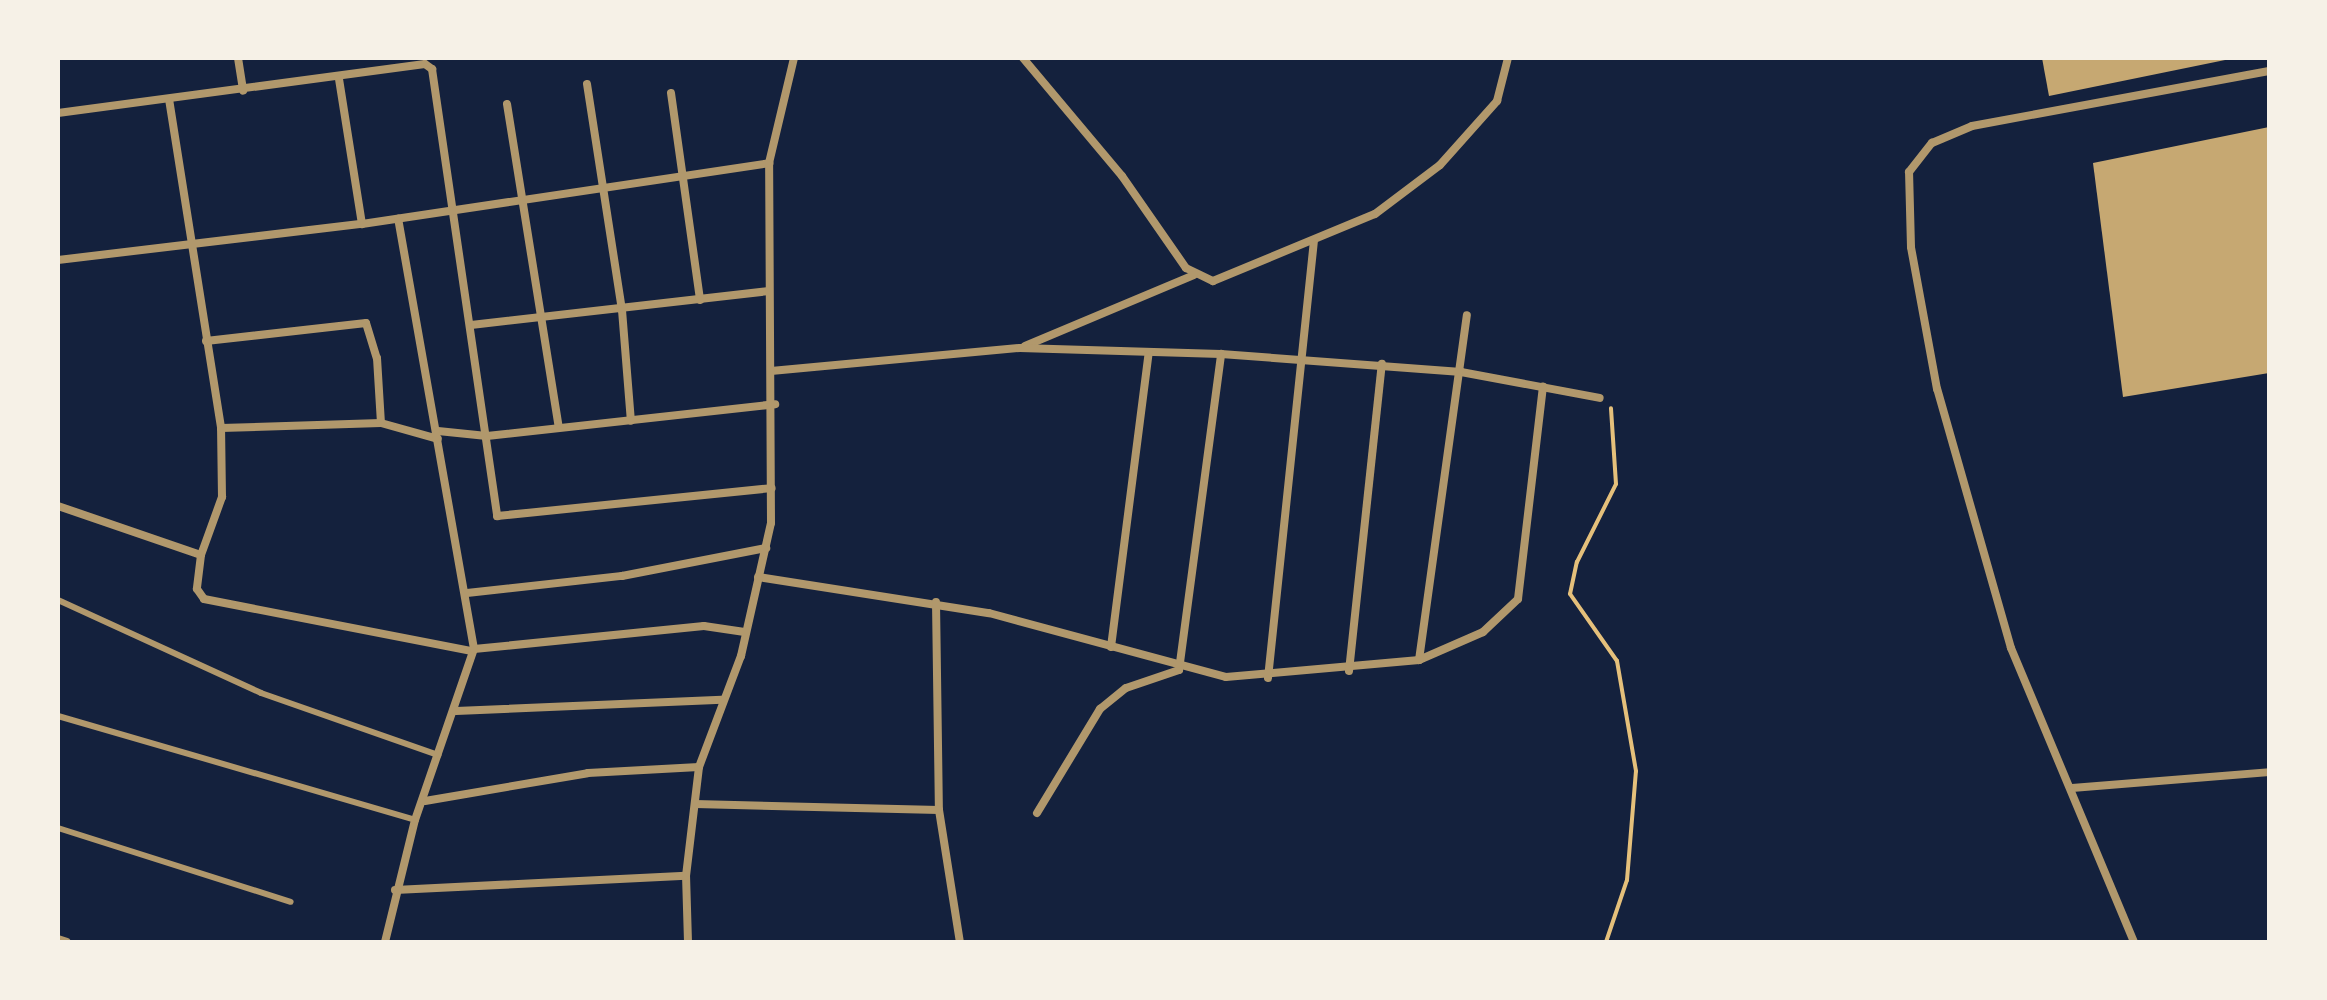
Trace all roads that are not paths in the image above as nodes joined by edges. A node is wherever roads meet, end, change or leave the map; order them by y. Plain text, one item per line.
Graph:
1 (238, 58) edge
2 (794, 58) edge
3 (1023, 58) edge
4 (1508, 58) edge
5 (2269, 71) edge
6 (339, 79) junction
7 (587, 84) dead end
8 (243, 91) junction
9 (671, 93) dead end
10 (169, 99) junction
11 (507, 104) dead end
12 (58, 113) edge
13 (769, 163) junction
14 (684, 177) junction
15 (601, 191) junction
16 (519, 200) junction
17 (449, 210) junction
18 (398, 219) junction
19 (362, 224) junction
20 (1314, 240) junction
21 (194, 245) junction
22 (58, 260) edge
23 (1194, 275) junction
24 (769, 291) junction
25 (700, 300) junction
26 (622, 310) junction
27 (1467, 315) dead end
28 (541, 319) junction
29 (471, 325) junction
30 (206, 341) junction
31 (1020, 348) junction
32 (1149, 352) junction
33 (1221, 354) junction
34 (1300, 359) junction
35 (1382, 364) junction
36 (771, 371) junction
37 (1461, 372) junction
38 (1543, 386) junction
39 (1600, 398) road end
40 (775, 404) junction
41 (631, 421) junction
42 (381, 423) junction
43 (559, 427) junction
44 (221, 428) junction
45 (438, 435) junction
46 (487, 436) junction
47 (772, 488) junction
48 (58, 506) edge
49 (766, 548) junction
50 (201, 555) junction
51 (758, 577) junction
52 (467, 593) junction
53 (58, 600) edge
54 (936, 602) junction
55 (745, 632) junction
56 (1111, 647) junction
57 (473, 650) junction
58 (1419, 660) junction
59 (1179, 670) junction
60 (1349, 671) junction
61 (1268, 678) junction
62 (722, 700) junction
63 (456, 711) junction
64 (58, 716) edge
65 (438, 755) junction
66 (699, 767) junction
67 (2269, 772) edge
68 (2072, 788) junction
69 (425, 801) junction
70 (695, 804) junction
71 (939, 810) junction
72 (1037, 813) dead end
73 (415, 820) junction
74 (58, 828) edge
75 (686, 876) junction
76 (395, 890) junction
77 (291, 902) dead end
78 (58, 939) edge
79 (67, 942) edge
80 (385, 942) edge
81 (688, 942) edge
82 (960, 942) edge
83 (2134, 942) edge

1 - 8 street
2 - 13 street
3 - 23 street
4 - 20 street
5 - 68 street
6 - 8 street
6 - 17 street
6 - 19 street
7 - 15 street
8 - 10 street
9 - 14 street
10 - 12 street
10 - 21 street
11 - 16 street
13 - 14 street
13 - 24 street
14 - 15 street
14 - 25 street
15 - 16 street
15 - 26 street
16 - 17 street
16 - 28 street
17 - 18 street
17 - 29 street
18 - 19 street
18 - 45 street
19 - 21 street
20 - 23 street
20 - 34 street
21 - 22 street
21 - 30 street
23 - 31 street
24 - 25 street
24 - 36 street
25 - 26 street
26 - 28 street
26 - 41 street
27 - 37 street
28 - 29 street
28 - 43 street
29 - 46 street
30 - 42 street
30 - 44 street
31 - 32 street
31 - 36 street
32 - 33 street
32 - 56 street
33 - 34 street
33 - 59 street
34 - 35 street
34 - 61 street
35 - 37 street
35 - 60 street
36 - 40 street
37 - 38 street
37 - 58 street
38 - 39 street
38 - 58 street
40 - 41 street
40 - 47 street
41 - 43 street
42 - 44 street
42 - 45 street
43 - 46 street
44 - 50 street
45 - 46 street
45 - 52 street
46 - 47 street
47 - 49 street
48 - 50 street
49 - 51 street
49 - 52 street
50 - 57 street
51 - 54 street
51 - 55 street
52 - 57 street
53 - 65 lane
54 - 56 street
54 - 71 street
55 - 57 street
55 - 62 street
56 - 59 street
57 - 63 street
58 - 60 street
59 - 61 street
59 - 72 street
60 - 61 street
62 - 63 street
62 - 66 street
63 - 65 street
64 - 73 lane
65 - 69 street
66 - 69 street
66 - 70 street
67 - 68 street
68 - 83 street
69 - 73 street
70 - 71 street
70 - 75 street
71 - 82 street
73 - 76 street
74 - 77 lane
75 - 76 street
75 - 81 street
76 - 80 street
78 - 79 street

